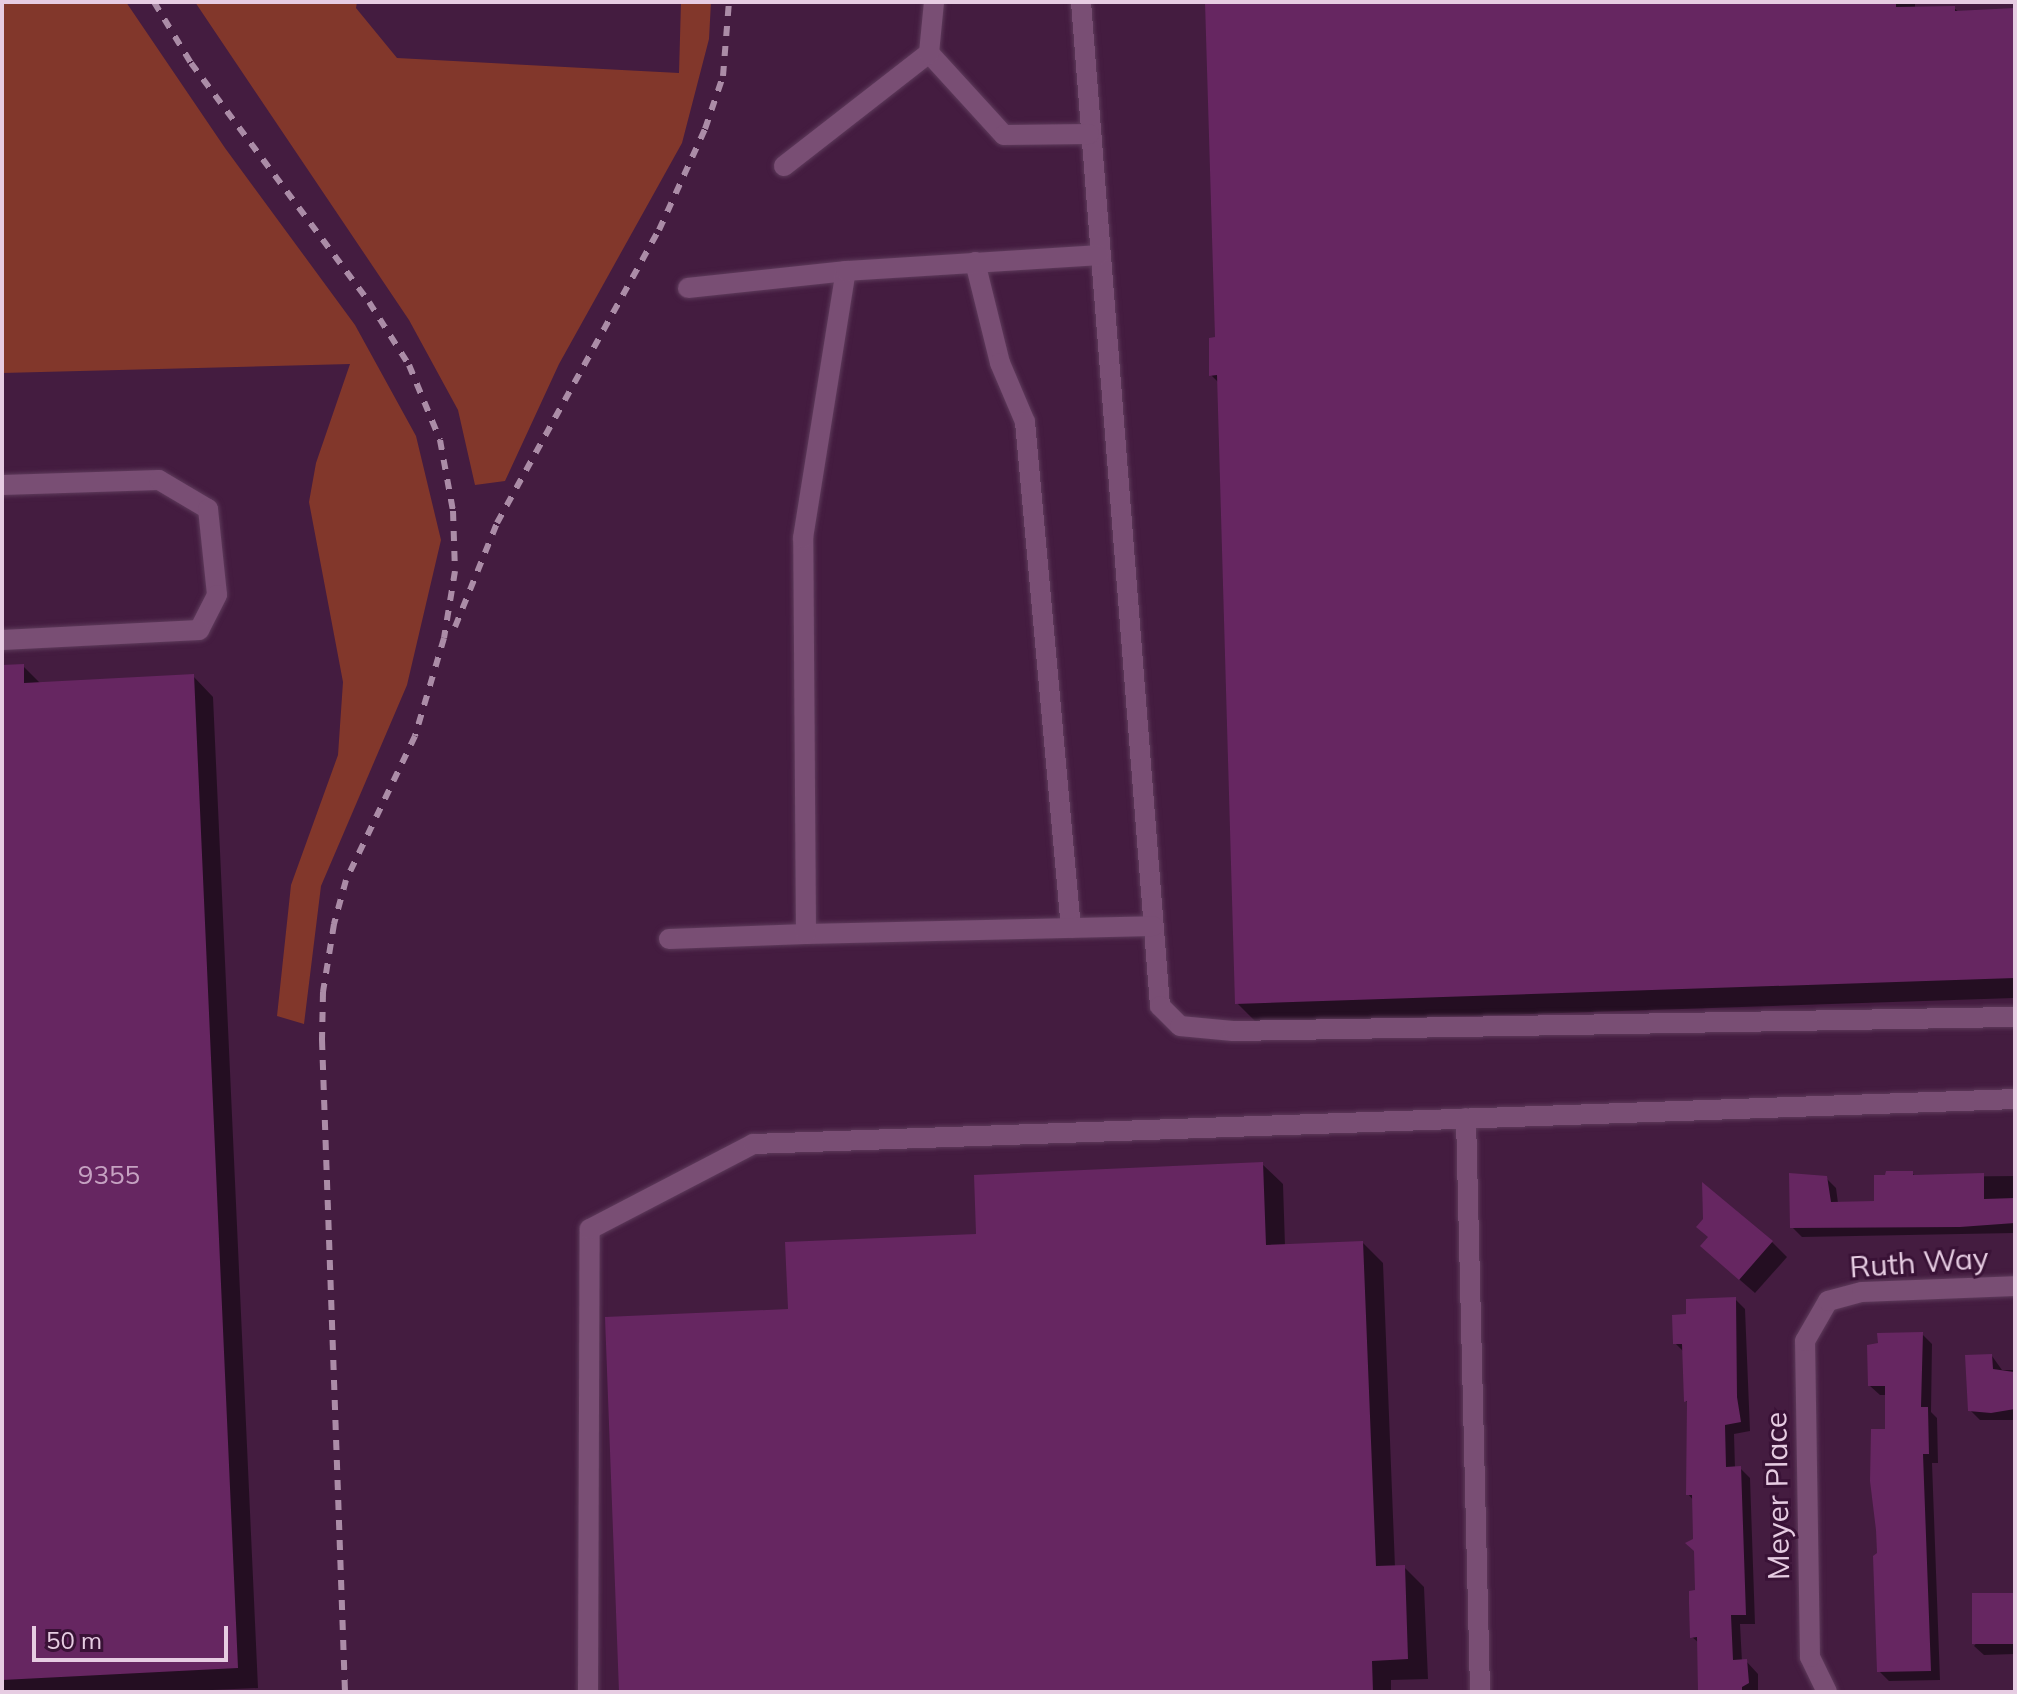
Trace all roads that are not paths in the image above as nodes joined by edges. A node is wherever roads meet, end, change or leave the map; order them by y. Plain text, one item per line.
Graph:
1 (934, 2) edge
2 (1081, 2) edge
3 (929, 53) junction
4 (1089, 134) junction
5 (784, 166) dead end
6 (1098, 255) junction
7 (975, 262) junction
8 (846, 271) junction
9 (688, 288) dead end
10 (2, 485) edge
11 (2, 640) edge
12 (1153, 926) junction
13 (1071, 928) junction
14 (806, 934) junction
15 (669, 939) dead end
16 (2015, 1017) edge
17 (2015, 1099) edge
18 (1466, 1118) junction
19 (2015, 1286) edge
20 (1828, 1301) joint
21 (588, 1692) edge
22 (1480, 1692) edge
23 (1827, 1692) edge

1 - 3 street
2 - 4 street
3 - 4 street
3 - 5 street
4 - 6 street
6 - 7 street
6 - 12 street
7 - 8 street
7 - 13 street
8 - 9 street
8 - 14 street
10 - 11 street
12 - 13 street
12 - 16 street
13 - 14 street
14 - 15 street
17 - 18 street
18 - 21 street
18 - 22 street
19 - 20 street, Ruth Way
20 - 23 street, Meyer Place

